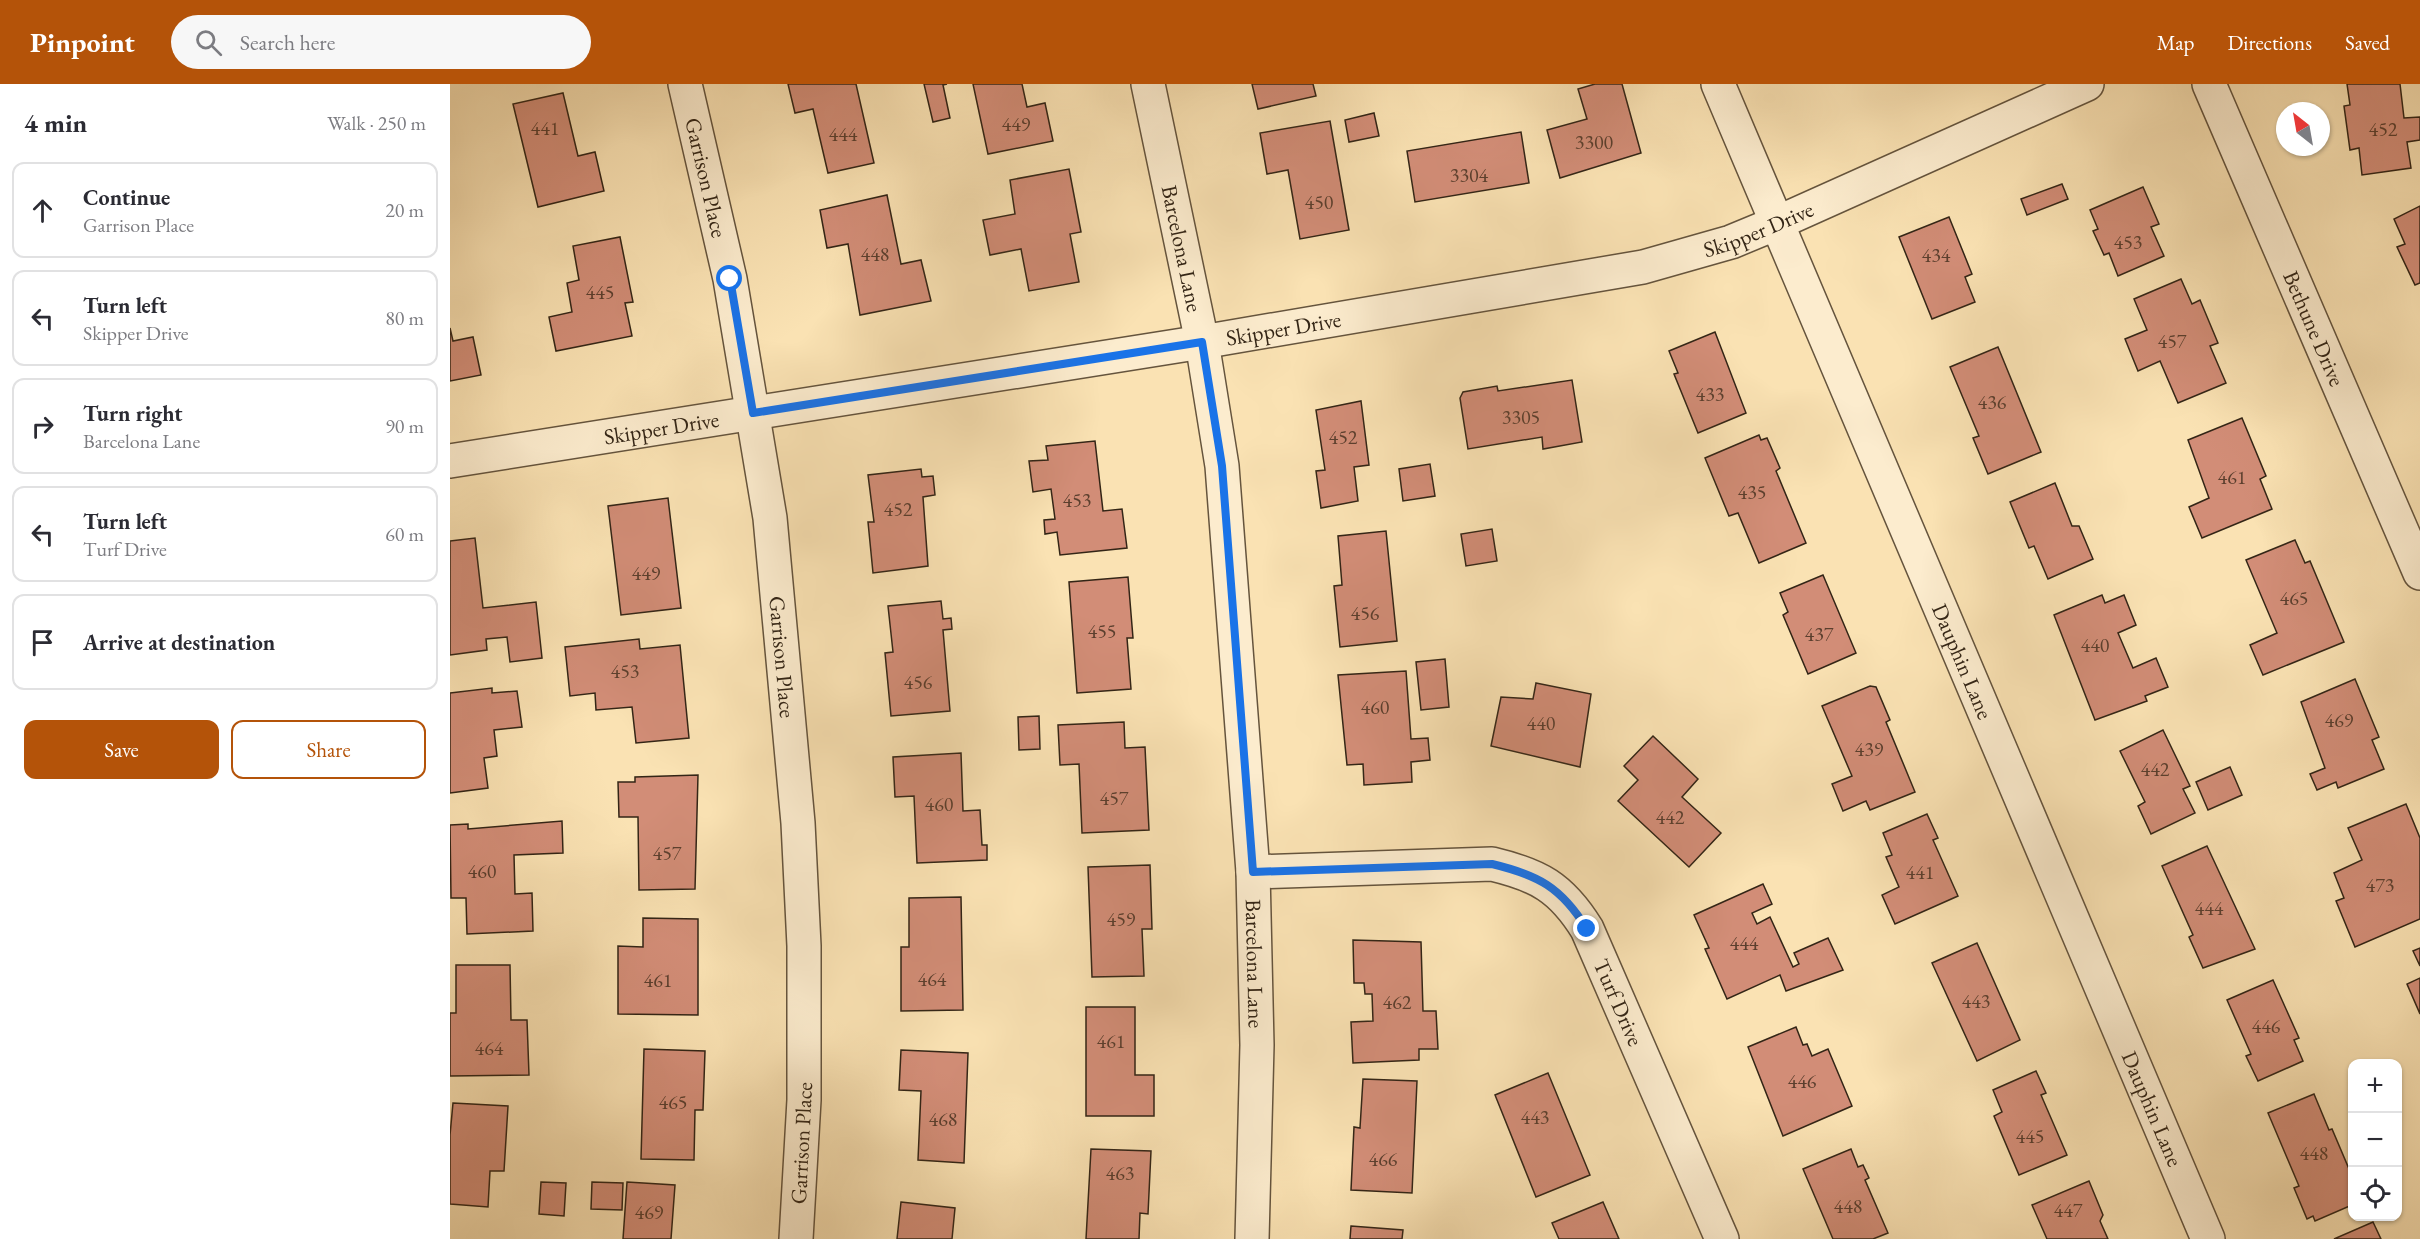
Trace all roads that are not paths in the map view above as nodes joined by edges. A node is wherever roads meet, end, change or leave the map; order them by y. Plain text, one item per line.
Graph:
1 (685, 84) edge
2 (1148, 84) edge
3 (1718, 84) edge
4 (2087, 84) edge
5 (2209, 84) edge
6 (1777, 223) junction
7 (1202, 342) junction
8 (753, 413) junction
9 (450, 461) edge
10 (2420, 573) edge
11 (1253, 872) junction
12 (796, 1239) edge
13 (1252, 1239) edge
14 (1722, 1239) edge
15 (2208, 1239) edge

1 - 8 street, Garrison Place
2 - 7 street, Barcelona Lane
3 - 6 street, Dauphin Lane
4 - 6 street, Skipper Drive
5 - 10 street, Bethune Drive
6 - 7 street, Skipper Drive
6 - 15 street, Dauphin Lane
7 - 8 street, Skipper Drive
7 - 11 street, Barcelona Lane
8 - 9 street, Skipper Drive
8 - 12 street, Garrison Place
11 - 13 street, Barcelona Lane
11 - 14 street, Turf Drive

